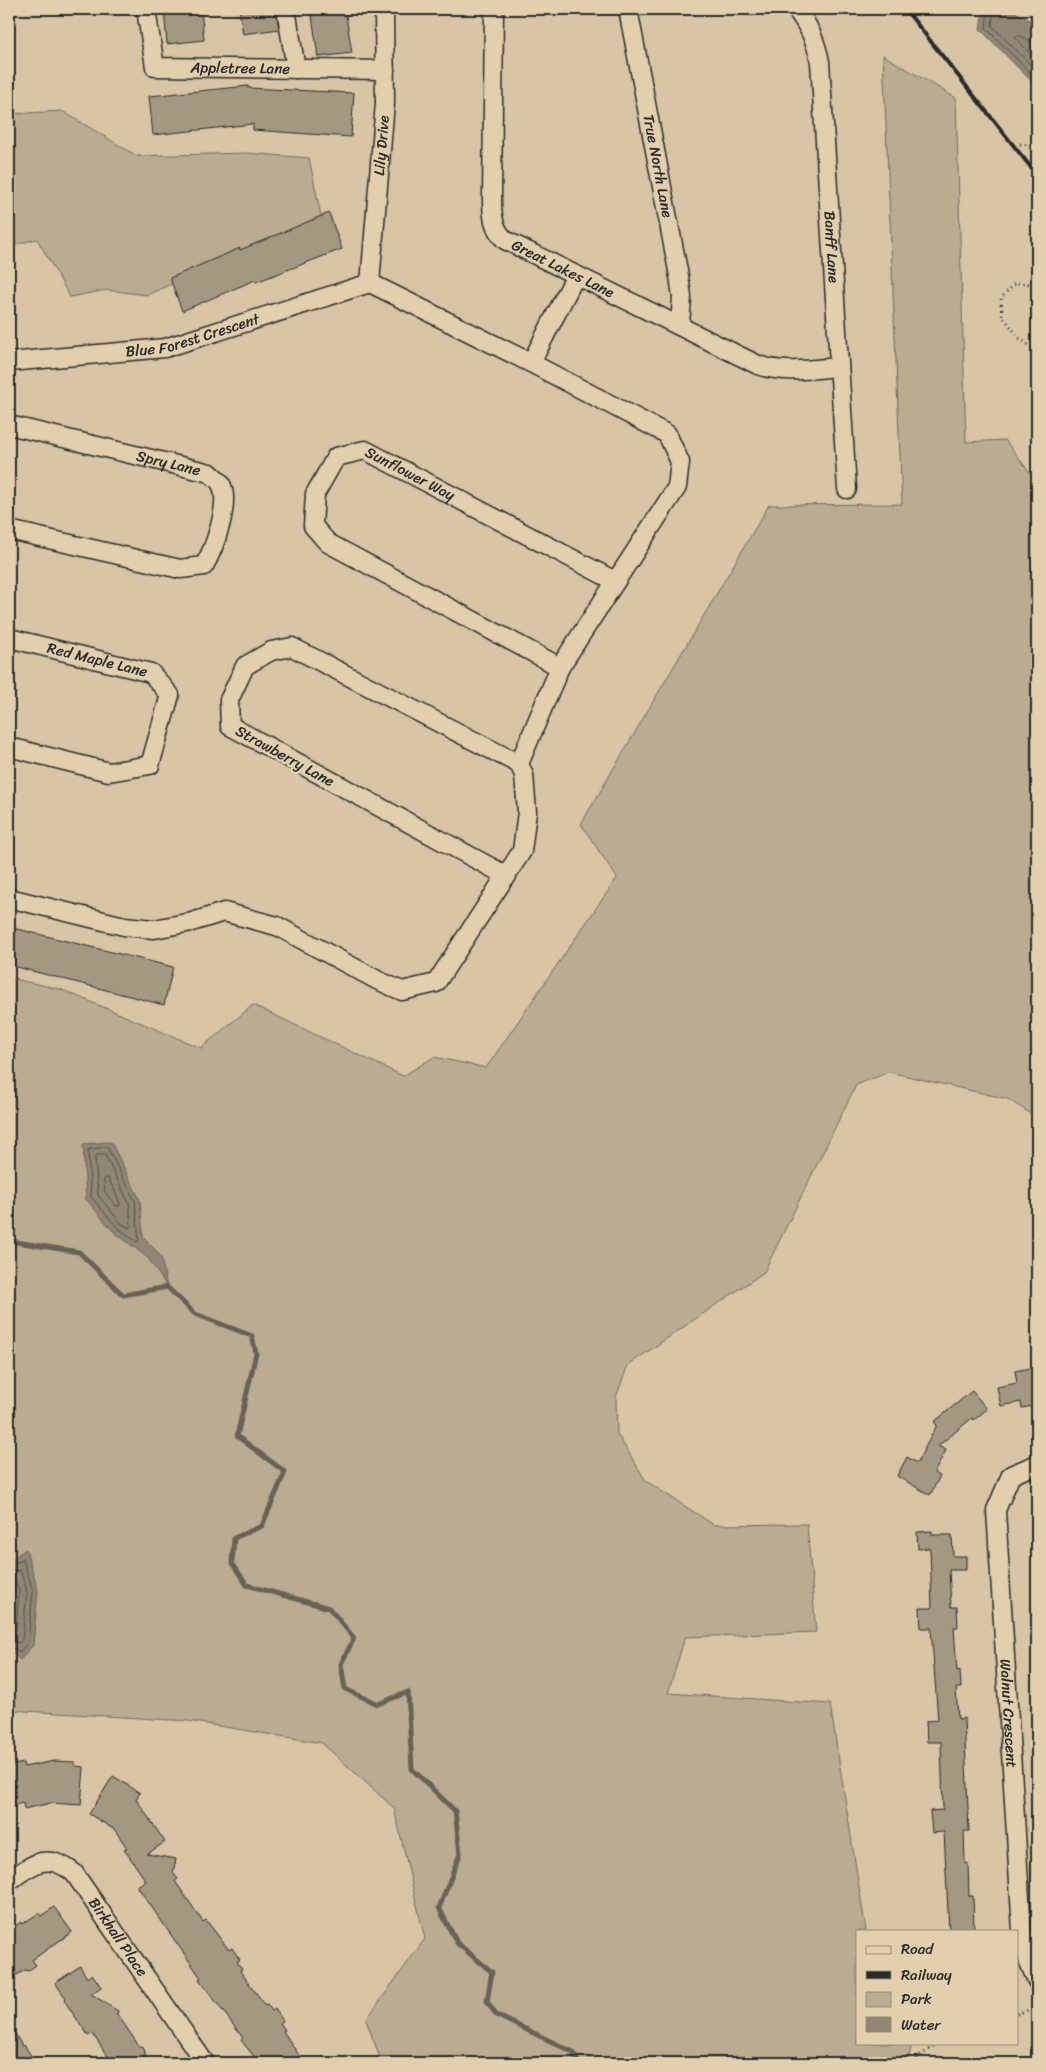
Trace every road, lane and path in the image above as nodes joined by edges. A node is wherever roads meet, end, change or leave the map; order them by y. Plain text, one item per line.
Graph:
1 (146, 9) edge
2 (286, 9) edge
3 (494, 9) edge
4 (628, 9) edge
5 (796, 9) edge
6 (388, 10) edge
7 (296, 69) junction
8 (385, 70) junction
9 (1020, 144) dead end
10 (1037, 146) edge
11 (576, 275) junction
12 (370, 283) junction
13 (1037, 287) edge
14 (680, 325) junction
15 (1037, 351) edge
16 (9, 362) edge
17 (531, 363) junction
18 (839, 367) junction
19 (9, 425) edge
20 (847, 489) dead end
21 (9, 530) edge
22 (615, 581) junction
23 (9, 638) edge
24 (560, 667) junction
25 (9, 747) edge
26 (518, 764) junction
27 (506, 876) junction
28 (9, 898) edge
29 (1037, 1464) edge
30 (9, 1850) edge
31 (12, 1854) dead end
32 (9, 1881) edge
33 (1037, 1981) edge
34 (1037, 2007) edge
35 (1018, 2014) edge
36 (937, 2044) edge
37 (205, 2063) edge
38 (914, 2063) edge

1 - 7 street, Appletree Lane
2 - 7 street
3 - 11 street, Great Lakes Lane
4 - 14 street, True North Lane
5 - 18 street, Banff Lane
6 - 8 street, Lily Drive
7 - 8 street, Appletree Lane
8 - 12 street, Lily Drive
9 - 10 path
11 - 14 street, Great Lakes Lane
11 - 17 street
12 - 16 street, Blue Forest Crescent
12 - 17 street
13 - 15 path
14 - 18 street, Great Lakes Lane
17 - 22 street
18 - 20 street, Banff Lane
19 - 21 street, Spry Lane
22 - 24 street
22 - 24 street, Sunflower Way
23 - 25 street, Red Maple Lane
24 - 26 street
26 - 27 street
26 - 27 street, Strawberry Lane
27 - 28 street
29 - 33 street, Walnut Crescent
30 - 31 path
32 - 37 street, Birkhall Place
34 - 35 path
36 - 38 path

